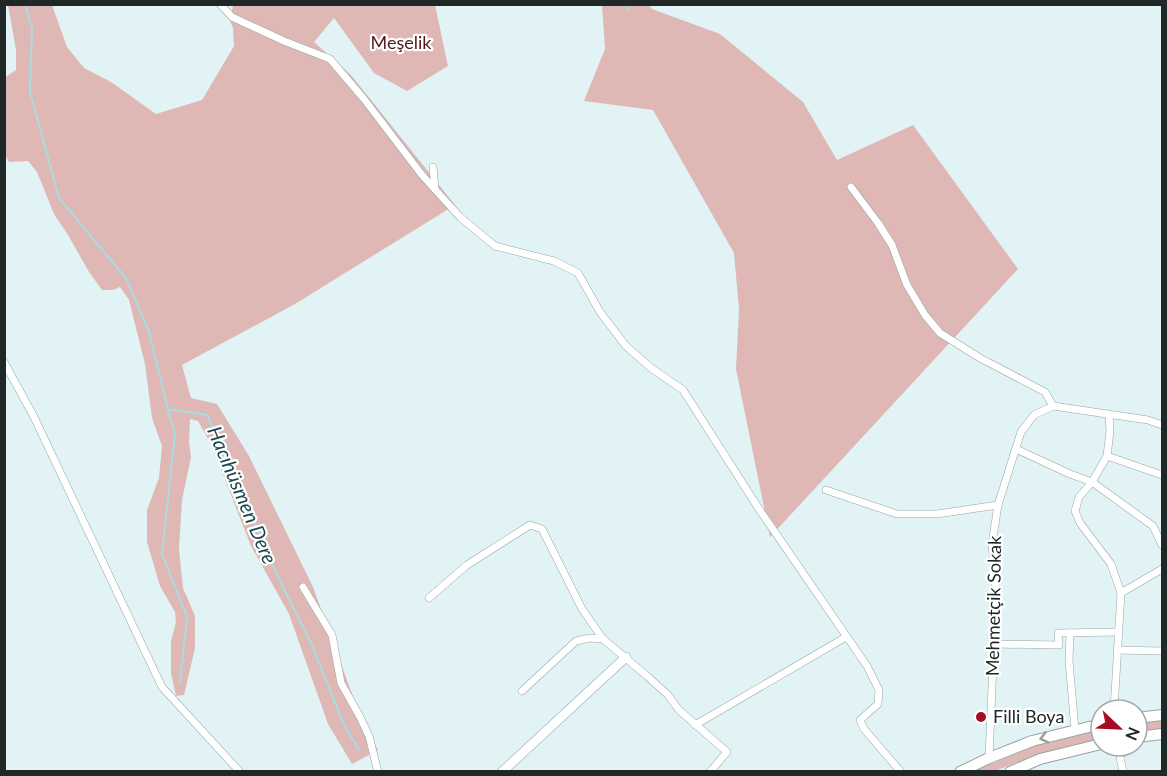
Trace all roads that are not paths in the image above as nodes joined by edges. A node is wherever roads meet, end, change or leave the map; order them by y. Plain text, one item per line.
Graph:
1 (224, 6) edge
2 (433, 166) dead end
3 (851, 187) dead end
4 (435, 189) junction
5 (4, 362) edge
6 (1053, 406) junction
7 (1109, 415) junction
8 (1162, 425) edge
9 (1016, 449) junction
10 (1107, 456) junction
11 (1162, 475) edge
12 (1092, 482) junction
13 (826, 490) dead end
14 (998, 505) junction
15 (1162, 545) edge
16 (1162, 569) edge
17 (303, 587) dead end
18 (1121, 592) junction
19 (429, 598) dead end
20 (1118, 632) junction
21 (1070, 633) junction
22 (846, 637) junction
23 (603, 639) junction
24 (993, 644) junction
25 (1117, 650) junction
26 (1162, 651) edge
27 (626, 657) junction
28 (522, 691) dead end
29 (1115, 698) edge
30 (695, 725) junction
31 (1089, 727) edge
32 (1075, 730) junction
33 (1089, 747) edge
34 (989, 758) junction
35 (240, 771) edge
36 (378, 771) edge
37 (502, 771) edge
38 (710, 771) edge
39 (901, 771) edge
40 (960, 771) edge
41 (1010, 771) edge
42 (1123, 771) edge
43 (1131, 771) edge

1 - 4 street
2 - 4 street
3 - 6 street
4 - 22 street
5 - 35 street
6 - 7 street
6 - 9 street, Mehmetçik Sokak
7 - 8 street
7 - 10 street
9 - 12 street
9 - 14 street, Mehmetçik Sokak
10 - 11 street
10 - 12 street
12 - 15 street
12 - 18 street
13 - 14 street
14 - 24 street, Mehmetçik Sokak
16 - 18 street
17 - 36 street
18 - 20 street
19 - 23 street
20 - 21 street
20 - 25 street
21 - 24 street
21 - 32 street
22 - 30 street
22 - 39 street
23 - 27 street
23 - 28 street
24 - 34 street, Mehmetçik Sokak
25 - 26 street
25 - 29 street
27 - 30 street
27 - 37 street
30 - 38 street
31 - 32 main road
32 -> 34 main road
33 - 41 main road
34 - 40 main road
42 - 43 street

